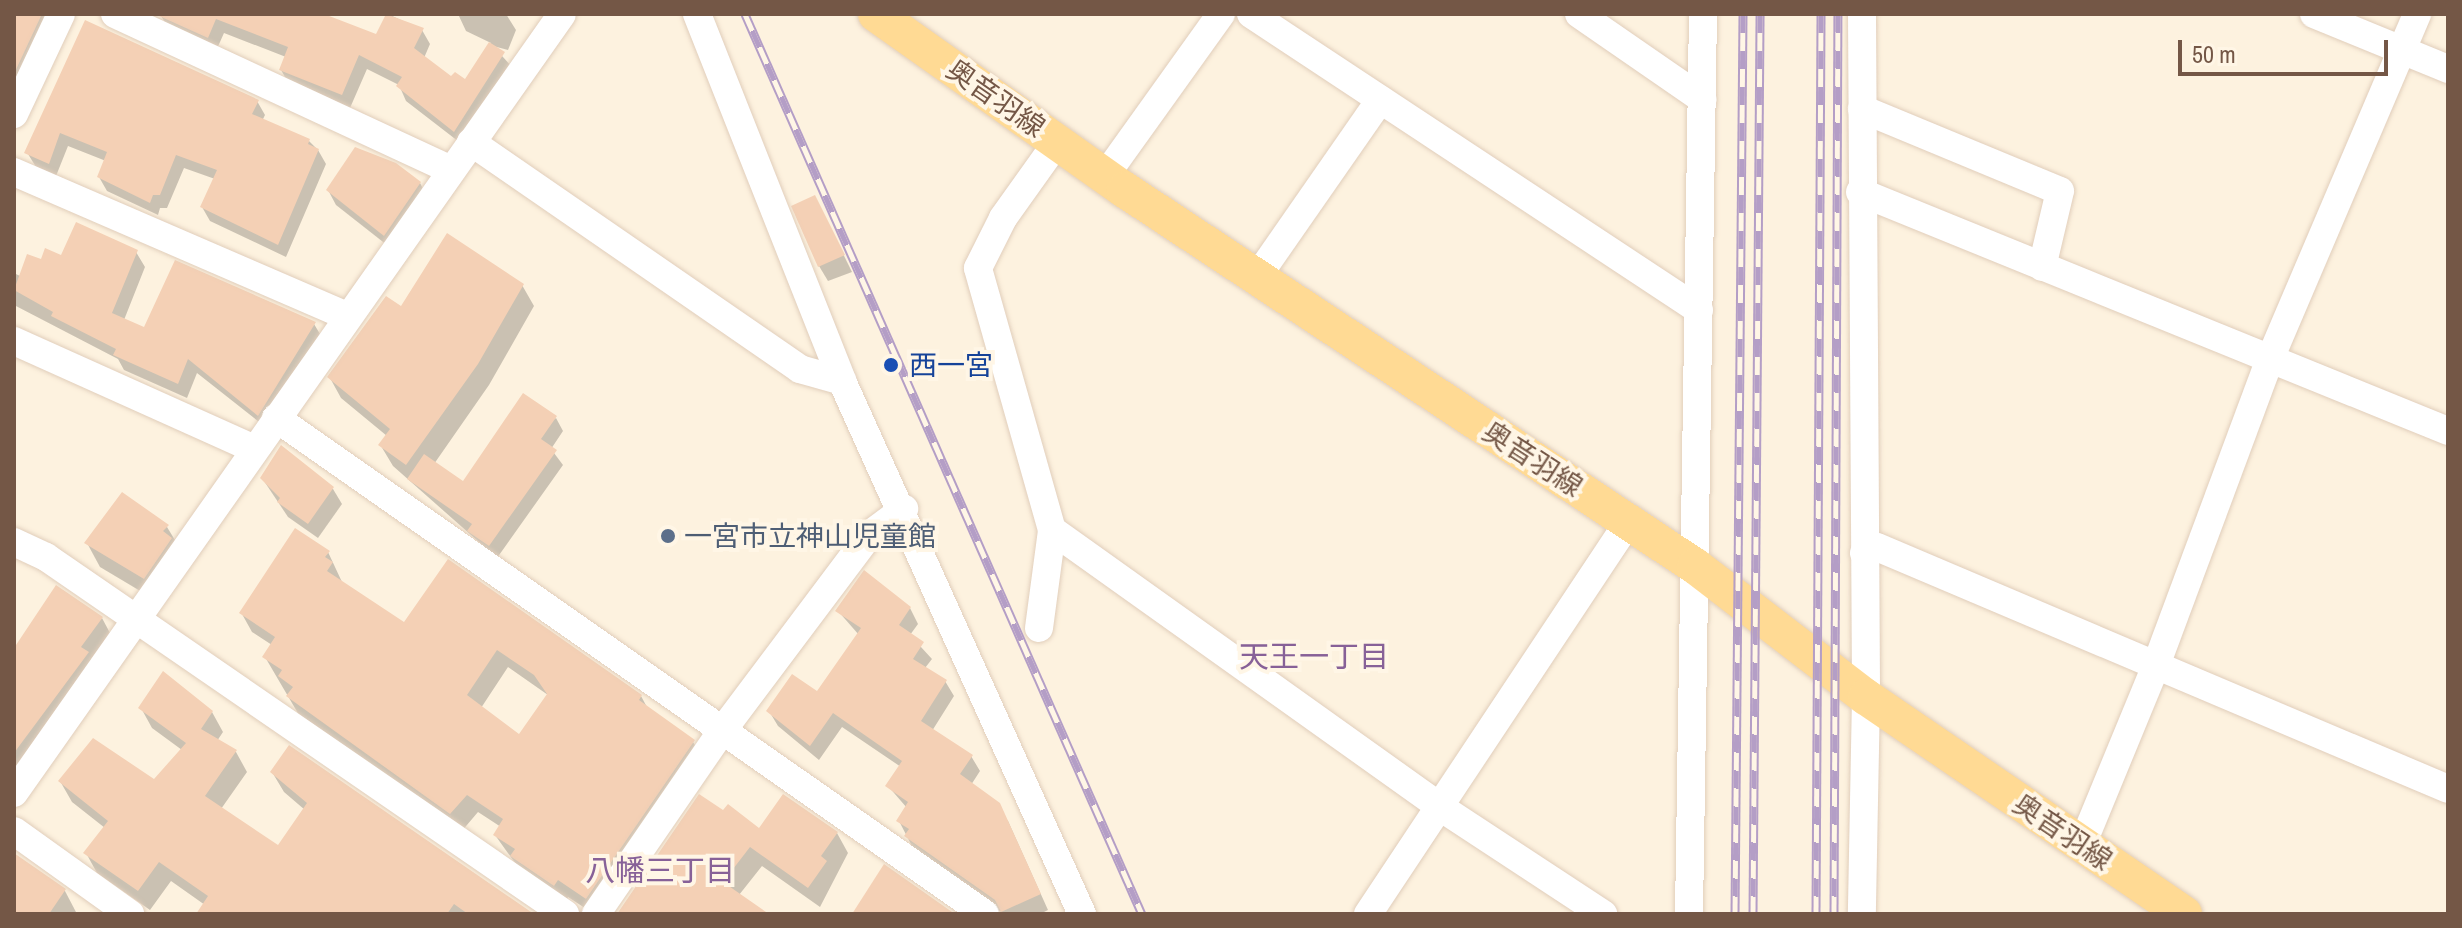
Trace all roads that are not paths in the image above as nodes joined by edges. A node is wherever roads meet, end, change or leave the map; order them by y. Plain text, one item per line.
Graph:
1 (61, 14) edge
2 (115, 14) edge
3 (697, 14) edge
4 (876, 14) edge
5 (1221, 14) edge
6 (1251, 14) edge
7 (1579, 14) edge
8 (1703, 14) edge
9 (1862, 14) edge
10 (2314, 14) edge
11 (2417, 14) edge
12 (552, 17) edge
13 (2400, 49) junction
14 (2448, 69) edge
15 (1702, 99) junction
16 (1380, 100) junction
17 (1862, 109) junction
18 (14, 114) edge
19 (1058, 141) junction
20 (471, 142) junction
21 (451, 170) junction
22 (14, 172) edge
23 (1105, 176) junction
24 (1860, 192) junction
25 (2042, 267) junction
26 (1257, 277) junction
27 (1699, 310) junction
28 (347, 316) junction
29 (14, 341) edge
30 (2270, 359) junction
31 (842, 381) junction
32 (276, 418) junction
33 (2448, 431) edge
34 (254, 449) junction
35 (904, 509) junction
36 (1628, 522) junction
37 (1052, 530) junction
38 (14, 542) edge
39 (1864, 553) junction
40 (1695, 566) junction
41 (136, 619) junction
42 (1039, 628) dead end
43 (2155, 668) junction
44 (1866, 697) junction
45 (722, 731) junction
46 (2448, 789) edge
47 (14, 793) edge
48 (1437, 805) junction
49 (14, 831) edge
50 (2082, 845) junction
51 (130, 914) edge
52 (565, 914) edge
53 (596, 914) edge
54 (985, 914) edge
55 (1082, 914) edge
56 (1368, 914) edge
57 (1603, 914) edge
58 (1689, 914) edge
59 (1862, 914) edge
60 (2184, 914) edge

1 - 18 street
2 - 21 street
3 - 31 street
4 - 19 main road, 奥音羽線
5 - 23 street
6 - 16 street
7 - 15 street
8 - 15 street
9 - 17 street
10 - 13 street
11 - 13 street
12 - 20 street
13 - 14 street
13 - 30 street
15 - 27 street
16 - 26 street
16 - 27 street
17 - 24 street
17 - 25 street
19 - 23 main road, 奥音羽線
19 - 37 street
20 - 21 street
20 - 31 street
21 - 28 street
22 - 28 street
23 - 26 main road, 奥音羽線
24 - 25 street
24 - 39 street
25 - 30 street
26 - 36 main road, 奥音羽線
27 - 40 street
28 - 32 street
29 - 34 street
30 - 33 street
30 - 43 street
31 - 35 street
32 - 34 street
32 - 45 street
34 - 41 street
35 - 45 street
35 - 55 street
36 - 40 main road, 奥音羽線
36 - 48 street
37 - 42 street
37 - 48 street
38 - 41 street
39 - 43 street
39 - 44 street
40 - 44 main road, 奥音羽線
40 - 58 street
41 - 47 street
41 - 52 street
43 - 46 street
43 - 50 street
44 - 50 main road, 奥音羽線
44 - 59 street
45 - 53 street
45 - 54 street
48 - 56 street
48 - 57 street
49 - 51 street
50 - 60 main road, 奥音羽線

